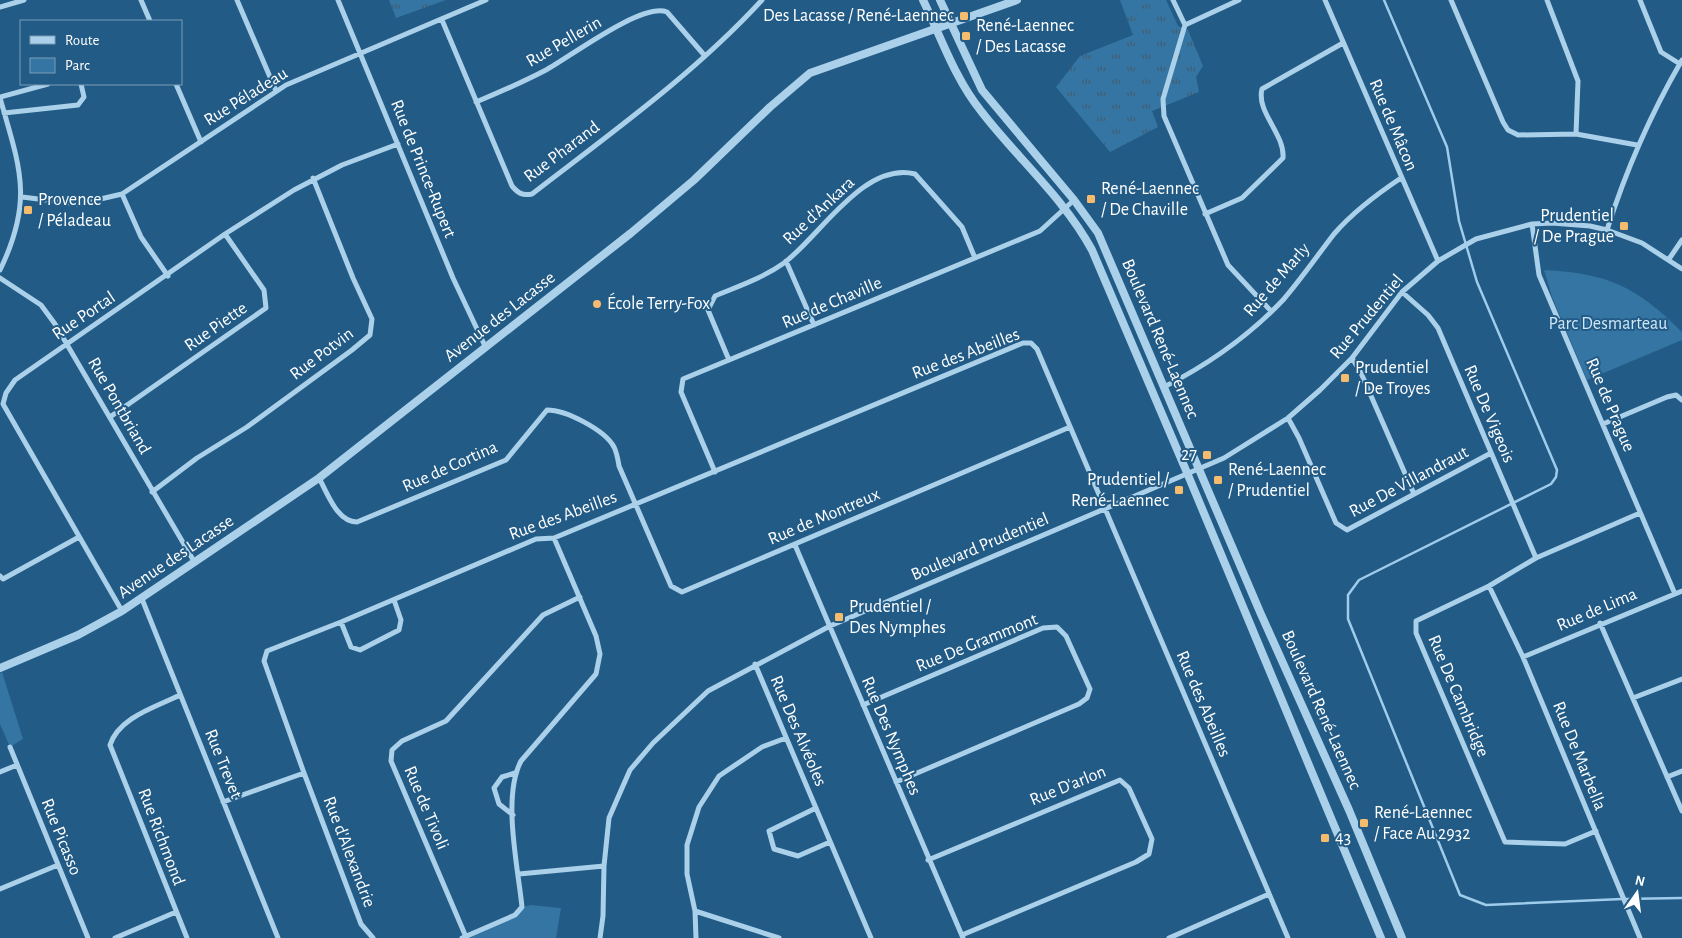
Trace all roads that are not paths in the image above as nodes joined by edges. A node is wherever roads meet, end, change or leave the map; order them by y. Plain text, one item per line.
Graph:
1 (24, 0) edge
2 (141, 0) edge
3 (237, 0) edge
4 (338, 0) edge
5 (486, 0) edge
6 (762, 0) edge
7 (923, 0) edge
8 (940, 0) edge
9 (1016, 0) edge
10 (1173, 0) edge
11 (1239, 0) edge
12 (1325, 0) edge
13 (1451, 0) edge
14 (1547, 0) edge
15 (1640, 0) edge
16 (0, 7) edge
17 (150, 20) edge
18 (442, 20) junction
19 (951, 23) junction
20 (1185, 25) junction
21 (937, 28) junction
22 (1343, 43) junction
23 (361, 53) junction
24 (705, 56) junction
25 (1681, 62) edge
26 (45, 85) edge
27 (81, 85) edge
28 (176, 85) edge
29 (276, 91) junction
30 (0, 98) edge
31 (476, 102) junction
32 (4, 112) junction
33 (1576, 134) junction
34 (201, 142) junction
35 (398, 144) junction
36 (1637, 145) junction
37 (313, 178) junction
38 (1401, 178) junction
39 (122, 194) junction
40 (22, 197) junction
41 (1074, 200) junction
42 (1065, 209) junction
43 (1205, 214) junction
44 (1532, 224) junction
45 (1607, 230) junction
46 (225, 234) junction
47 (1682, 240) edge
48 (975, 258) junction
49 (1669, 259) junction
50 (1438, 260) junction
51 (786, 261) junction
52 (1682, 269) edge
53 (0, 270) edge
54 (168, 276) junction
55 (0, 278) edge
56 (1402, 292) junction
57 (1271, 311) junction
58 (814, 325) junction
59 (67, 344) junction
60 (485, 346) junction
61 (1352, 358) junction
62 (729, 360) junction
63 (1164, 387) junction
64 (1682, 400) edge
65 (110, 417) junction
66 (1288, 418) junction
67 (1603, 424) junction
68 (1070, 428) junction
69 (1491, 453) junction
70 (1200, 470) junction
71 (715, 472) junction
72 (1188, 475) junction
73 (319, 478) junction
74 (152, 492) junction
75 (1414, 494) junction
76 (637, 504) junction
77 (1104, 508) junction
78 (1640, 513) junction
79 (79, 537) junction
80 (554, 538) junction
81 (795, 545) junction
82 (1536, 558) junction
83 (196, 564) junction
84 (0, 576) edge
85 (1489, 586) junction
86 (1682, 590) edge
87 (1675, 594) junction
88 (580, 598) junction
89 (142, 599) junction
90 (394, 600) junction
91 (122, 611) junction
92 (341, 622) junction
93 (1600, 623) junction
94 (830, 626) junction
95 (1524, 657) junction
96 (755, 664) junction
97 (0, 668) edge
98 (1682, 679) edge
99 (180, 695) junction
100 (1633, 698) junction
101 (863, 706) junction
102 (786, 738) junction
103 (10, 747) dead end
104 (17, 765) junction
105 (1682, 771) edge
106 (0, 772) edge
107 (304, 773) junction
108 (515, 773) junction
109 (1667, 777) junction
110 (896, 782) junction
111 (224, 802) junction
112 (816, 808) junction
113 (1682, 811) edge
114 (513, 814) junction
115 (1596, 831) junction
116 (830, 842) junction
117 (928, 860) junction
118 (58, 865) junction
119 (604, 866) junction
120 (519, 874) junction
121 (0, 889) edge
122 (1269, 894) junction
123 (695, 911) junction
124 (176, 912) junction
125 (963, 936) edge
126 (464, 937) edge
127 (88, 938) edge
128 (115, 938) edge
129 (187, 938) edge
130 (278, 938) edge
131 (373, 938) edge
132 (600, 938) edge
133 (696, 938) edge
134 (779, 938) edge
135 (871, 938) edge
136 (1169, 938) edge
137 (1288, 938) edge
138 (1381, 938) edge
139 (1402, 938) edge
140 (1640, 938) edge

1 - 16 street
2 - 17 street
3 - 29 street
4 - 23 street, Rue de Prince-Rupert
5 - 18 street, Rue Péladeau
6 - 24 street, Rue Pharand
7 - 21 street, Boulevard René-Laennec
8 - 19 street, Boulevard René-Laennec
9 - 19 street, Avenue des Lacasse
10 - 20 street
11 - 20 street
12 - 22 street, Rue de Mâcon
13 - 33 street
14 - 33 street
15 - 25 street
18 - 23 street, Rue Péladeau
18 - 31 street, Rue Pharand
19 - 21 street, Avenue des Lacasse
19 - 41 street, Boulevard René-Laennec
20 - 43 street
21 - 42 street, Boulevard René-Laennec
21 - 60 street, Avenue des Lacasse
22 - 38 street, Rue de Mâcon
22 - 43 street
23 - 29 street, Rue Péladeau
23 - 35 street, Rue de Prince-Rupert
24 - 31 street, Rue Pellerin
24 - 31 street, Rue Pharand
25 - 36 street
26 - 30 street
27 - 32 street
28 - 34 street
29 - 34 street, Rue Péladeau
30 - 32 street
32 - 40 street
33 - 36 street
34 - 39 street, Rue Péladeau
35 - 37 street, Rue Portal
35 - 60 street, Rue de Prince-Rupert
36 - 45 street
37 - 46 street, Rue Portal
37 - 74 street, Rue Potvin
38 - 50 street, Rue de Mâcon
38 - 57 street, Rue de Marly
39 - 40 street, Rue Péladeau
39 - 54 street
40 - 53 street
41 - 42 street, Rue de Chaville
41 - 63 street, Boulevard René-Laennec
42 - 48 street, Rue de Chaville
42 - 72 street, Boulevard René-Laennec
43 - 57 street
44 - 45 street, Rue Prudentiel
44 - 50 street, Rue Prudentiel
44 - 67 street, Rue de Prague
45 - 49 street, Rue Prudentiel
46 - 54 street, Rue Portal
46 - 65 street, Rue Piette
47 - 49 street
48 - 51 street, Rue d'Ankara
48 - 58 street, Rue de Chaville
49 - 52 street, Rue Prudentiel
50 - 56 street, Rue Prudentiel
51 - 58 street
51 - 62 street, Rue d'Ankara
54 - 59 street, Rue Portal
55 - 59 street, Rue Pontbriand
56 - 61 street, Rue Prudentiel
56 - 69 street, Rue De Vigeois
57 - 63 street, Rue de Marly
58 - 62 street, Rue de Chaville
59 - 65 street, Rue Pontbriand
59 - 79 street, Rue Portal
60 - 73 street, Avenue des Lacasse
61 - 66 street, Rue Prudentiel
61 - 75 street
62 - 71 street, Rue de Chaville
63 - 70 street, Boulevard René-Laennec
64 - 67 street
65 - 74 street, Rue Pontbriand
66 - 70 street, Rue Prudentiel
66 - 75 street, Rue De Villandraut
67 - 78 street, Rue de Prague
68 - 71 street, Rue des Abeilles
68 - 77 street, Rue des Abeilles
68 - 81 street, Rue de Montreux
69 - 75 street, Rue De Villandraut
69 - 82 street, Rue De Vigeois
70 - 72 street, Boulevard Prudentiel
70 - 139 street, Boulevard René-Laennec
71 - 76 street, Rue des Abeilles
72 - 77 street, Boulevard Prudentiel
72 - 138 street, Boulevard René-Laennec
73 - 76 street, Rue de Cortina
73 - 83 street, Avenue des Lacasse
74 - 83 street, Rue Pontbriand
76 - 80 street, Rue des Abeilles
76 - 81 street, Rue de Montreux
77 - 94 street, Boulevard Prudentiel
77 - 122 street, Rue des Abeilles
78 - 82 street, Rue De Cambridge
78 - 87 street, Rue de Prague
79 - 84 street
79 - 91 street, Rue Portal
80 - 88 street
80 - 90 street, Rue des Abeilles
81 - 94 street, Rue Des Nymphes
82 - 85 street, Rue De Cambridge
83 - 89 street, Avenue des Lacasse
85 - 95 street, Rue De Marbella
85 - 115 street, Rue De Cambridge
86 - 87 street, Rue de Lima
87 - 93 street, Rue de Lima
88 - 108 street
88 - 126 street, Rue de Tivoli
89 - 91 street, Avenue des Lacasse
89 - 99 street, Rue Trevet
90 - 92 street, Rue des Abeilles
90 - 92 street
91 - 97 street, Avenue des Lacasse
92 - 107 street, Rue des Abeilles
93 - 95 street, Rue de Lima
93 - 100 street
94 - 96 street, Boulevard Prudentiel
94 - 101 street, Rue Des Nymphes
95 - 115 street, Rue De Marbella
96 - 102 street, Rue Des Alvéoles
96 - 119 street, Boulevard Prudentiel
98 - 100 street
99 - 111 street, Rue Trevet
99 - 124 street, Rue Richmond
100 - 109 street
101 - 110 street, Rue Des Nymphes
101 - 110 street, Rue De Grammont
102 - 112 street, Rue Des Alvéoles
102 - 123 street
103 - 104 street, Rue Picasso
104 - 106 street
104 - 118 street, Rue Picasso
105 - 109 street
107 - 111 street
107 - 131 street, Rue d'Alexandrie
108 - 114 street
108 - 114 street
109 - 113 street
110 - 117 street, Rue Des Nymphes
111 - 130 street, Rue Trevet
112 - 116 street, Rue Des Alvéoles
112 - 116 street, Rue Des Alvéoles
114 - 120 street
115 - 140 street, Rue De Marbella
116 - 135 street, Rue Des Alvéoles
117 - 125 street, Rue Des Nymphes
117 - 125 street, Rue D'arlon
118 - 121 street
118 - 127 street, Rue Picasso
119 - 120 street
119 - 132 street, Boulevard Prudentiel
120 - 126 street
122 - 136 street
122 - 137 street, Rue des Abeilles
123 - 133 street
123 - 134 street
124 - 128 street
124 - 129 street, Rue Richmond

